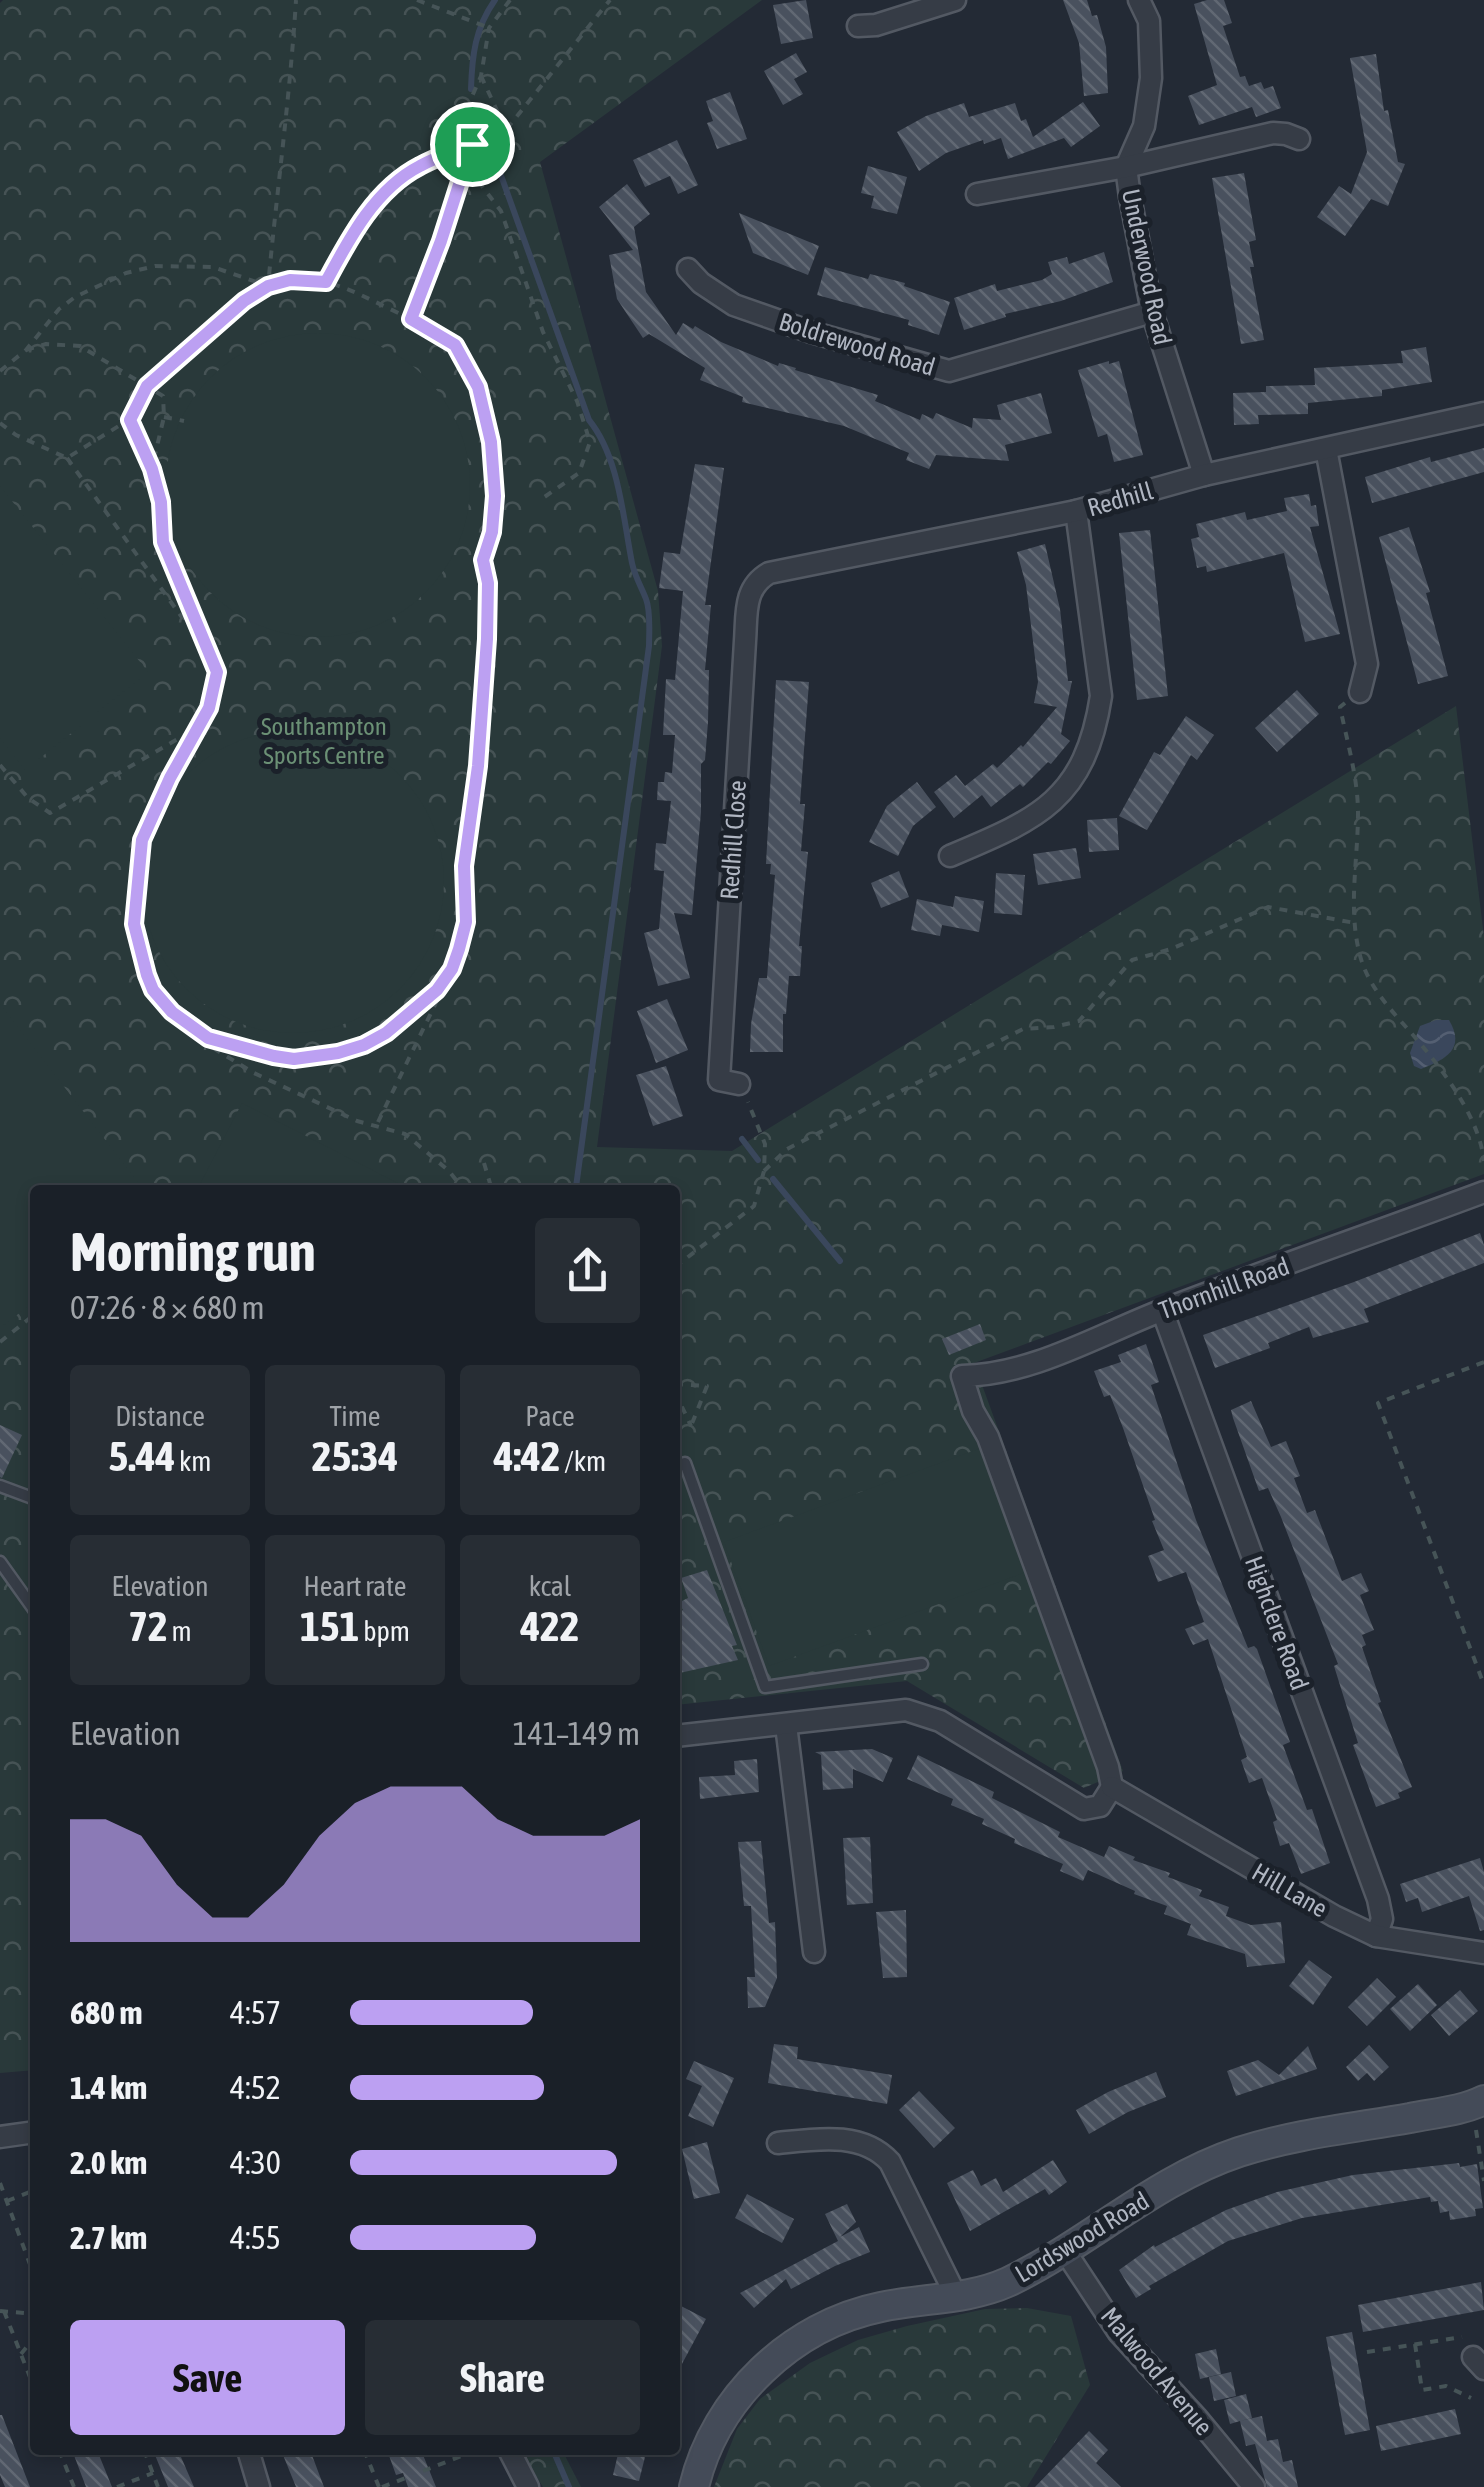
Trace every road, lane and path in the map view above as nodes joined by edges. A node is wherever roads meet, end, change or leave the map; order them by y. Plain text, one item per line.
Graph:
1 (296, 0) edge
2 (417, 0) edge
3 (510, 0) edge
4 (610, 0) edge
5 (955, 0) edge
6 (1139, 0) edge
7 (858, 26) dead end
8 (489, 28) junction
9 (481, 76) junction
10 (506, 130) junction
11 (1299, 139) dead end
12 (472, 144) junction
13 (1126, 167) junction
14 (977, 194) dead end
15 (688, 269) dead end
16 (326, 282) junction
17 (268, 286) junction
18 (1152, 312) junction
19 (411, 319) junction
20 (26, 350) junction
21 (0, 371) edge
22 (147, 386) junction
23 (1484, 413) edge
24 (164, 417) junction
25 (130, 420) junction
26 (184, 421) dead end
27 (0, 424) edge
28 (1326, 449) junction
29 (68, 458) junction
30 (152, 469) junction
31 (1204, 474) junction
32 (543, 498) dead end
33 (1076, 511) junction
34 (756, 581) joint
35 (199, 627) junction
36 (1360, 692) joint
37 (199, 727) junction
38 (0, 765) edge
39 (950, 856) dead end
40 (1355, 923) junction
41 (452, 969) junction
42 (195, 1032) junction
43 (740, 1084) joint
44 (378, 1124) junction
45 (1484, 1161) edge
46 (484, 1162) dead end
47 (764, 1171) junction
48 (460, 1185) edge
49 (491, 1185) edge
50 (1484, 1192) edge
51 (680, 1263) edge
52 (1162, 1310) junction
53 (30, 1318) edge
54 (0, 1342) edge
55 (1484, 1362) edge
56 (680, 1384) edge
57 (680, 1403) edge
58 (680, 1465) edge
59 (0, 1486) edge
60 (30, 1497) edge
61 (0, 1562) edge
62 (30, 1604) edge
63 (922, 1664) dead end
64 (1484, 1685) edge
65 (786, 1725) junction
66 (680, 1736) edge
67 (1112, 1787) junction
68 (1376, 1936) junction
69 (814, 1952) dead end
70 (1484, 1953) edge
71 (1479, 2102) edge
72 (30, 2133) edge
73 (0, 2137) edge
74 (778, 2143) dead end
75 (1484, 2180) edge
76 (0, 2184) edge
77 (30, 2192) edge
78 (7, 2201) junction
79 (1065, 2250) junction
80 (30, 2264) edge
81 (956, 2296) junction
82 (2, 2311) edge
83 (30, 2314) edge
84 (1467, 2336) dead end
85 (30, 2343) edge
86 (1415, 2344) junction
87 (1368, 2352) dead end
88 (21, 2354) junction
89 (30, 2377) edge
90 (1471, 2398) dead end
91 (61, 2455) edge
92 (146, 2455) edge
93 (250, 2455) edge
94 (366, 2455) edge
95 (464, 2455) edge
96 (512, 2455) edge
97 (423, 2471) dead end
98 (152, 2473) junction
99 (412, 2476) dead end
100 (1247, 2485) edge
101 (74, 2487) edge
102 (117, 2487) edge
103 (158, 2487) edge
104 (260, 2487) edge
105 (381, 2487) edge
106 (528, 2487) edge
107 (694, 2487) edge

1 - 17 path
2 - 8 path
3 - 8 path
4 - 10 path
5 - 7 street
6 - 13 street, Underwood Road
8 - 9 path
9 - 10 path
9 - 12 path
10 - 12 path
11 - 13 street
12 - 16 path
12 - 19 path
12 - 32 path
13 - 14 street
13 - 18 street, Underwood Road
15 - 18 street, Boldrewood Road
16 - 17 path
16 - 19 path
17 - 20 path
17 - 22 path
18 - 31 street, Underwood Road
19 - 41 path
20 - 21 path
20 - 22 path
22 - 24 path
22 - 25 path
23 - 28 street, Redhill
24 - 26 path
24 - 30 path
25 - 29 path
25 - 30 path
27 - 29 path
28 - 31 street, Redhill
28 - 36 street
29 - 35 path
30 - 35 path
31 - 33 street, Redhill
33 - 34 street, Redhill
33 - 39 street
34 - 43 street, Redhill Close
35 - 37 path
36 - 40 path
37 - 38 path
37 - 42 path
40 - 45 path
40 - 47 path
41 - 42 path
41 - 44 path
42 - 44 path
43 - 47 path
44 - 48 path
46 - 49 path
47 - 51 path
50 - 52 street, Thornhill Road
52 - 67 street, Thornhill Road
52 - 68 street, Highclere Road
53 - 54 path
55 - 64 path
56 - 57 path
58 - 63 lane
59 - 60 lane
61 - 62 lane
65 - 66 street
65 - 67 street
65 - 69 street
67 - 68 street, Hill Lane
68 - 70 street, Hill Lane
71 - 75 path
71 - 79 street, Lordswood Road
72 - 73 street
74 - 81 street
76 - 78 path
77 - 78 path
78 - 80 path
79 - 81 street, Lordswood Road
79 - 100 street, Malwood Avenue
81 - 107 street, Lordswood Road
82 - 83 path
82 - 88 path
84 - 86 path
85 - 88 path
86 - 87 path
86 - 90 path
88 - 89 path
91 - 101 path
92 - 98 path
93 - 104 street
94 - 105 path
95 - 97 path
96 - 106 street
98 - 102 path
98 - 103 path
99 - 105 path

